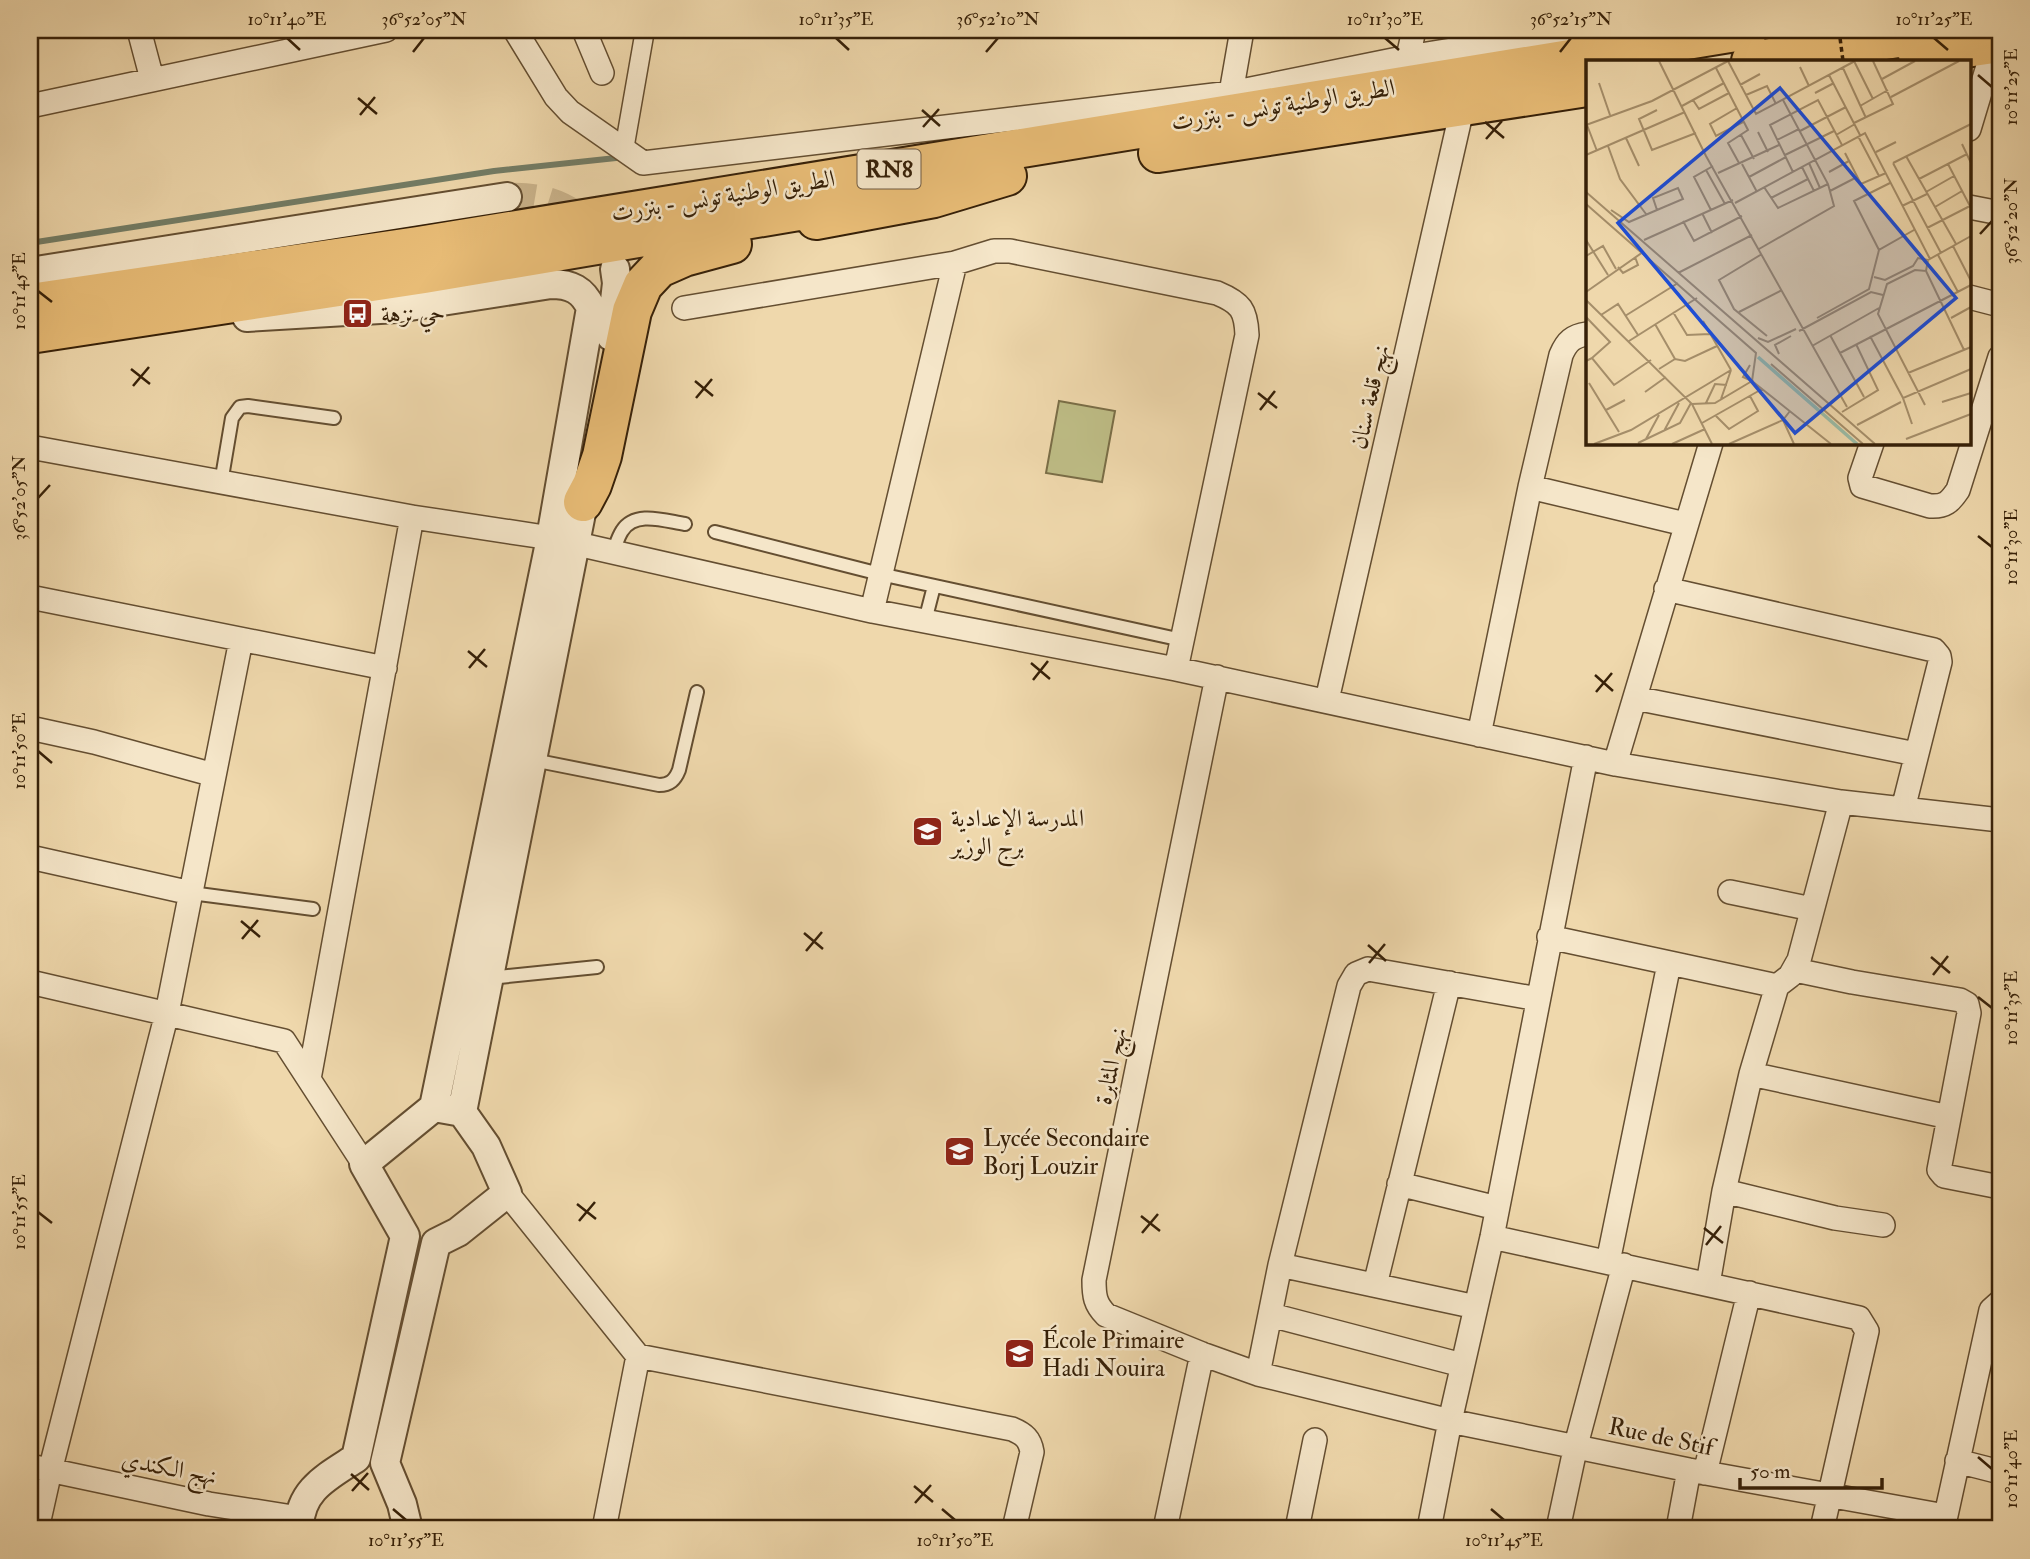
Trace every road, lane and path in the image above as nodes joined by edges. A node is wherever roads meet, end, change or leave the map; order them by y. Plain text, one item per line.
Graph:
1 (139, 30) edge
2 (386, 30) edge
3 (515, 30) edge
4 (584, 30) edge
5 (645, 30) edge
6 (1242, 30) edge
7 (1414, 30) edge
8 (1578, 30) edge
9 (1748, 30) edge
10 (1839, 30) edge
11 (1949, 30) edge
12 (2000, 43) edge
13 (1408, 57) junction
14 (2000, 58) edge
15 (1757, 60) edge
16 (1843, 60) edge
17 (1877, 60) edge
18 (602, 73) dead end
19 (152, 79) junction
20 (1586, 89) edge
21 (1231, 93) junction
22 (1463, 105) junction
23 (30, 106) edge
24 (1970, 126) edge
25 (624, 151) junction
26 (1007, 176) junction
27 (507, 197) tunnel mouth
28 (1970, 207) edge
29 (2000, 213) edge
30 (826, 219) junction
31 (954, 263) junction
32 (615, 269) dead end
33 (30, 272) edge
34 (1970, 297) edge
35 (30, 303) edge
36 (2000, 305) edge
37 (684, 308) dead end
38 (230, 318) junction
39 (30, 334) edge
40 (1586, 334) edge
41 (30, 349) edge
42 (2000, 357) edge
43 (334, 418) dead end
44 (1711, 444) edge
45 (1871, 444) edge
46 (30, 447) edge
47 (221, 483) junction
48 (1531, 487) junction
49 (583, 502) junction
50 (412, 517) junction
51 (685, 524) dead end
52 (1685, 524) junction
53 (715, 532) dead end
54 (563, 540) junction
55 (614, 552) junction
56 (880, 574) junction
57 (934, 586) junction
58 (1666, 589) junction
59 (30, 597) edge
60 (872, 611) junction
61 (925, 621) junction
62 (240, 640) junction
63 (1182, 640) junction
64 (385, 668) junction
65 (1177, 669) junction
66 (1217, 677) junction
67 (697, 692) dead end
68 (1635, 698) junction
69 (1327, 700) junction
70 (30, 728) edge
71 (1479, 735) junction
72 (1916, 754) junction
73 (1586, 757) junction
74 (533, 761) junction
75 (1615, 764) junction
76 (214, 775) junction
77 (1840, 802) junction
78 (1903, 809) junction
79 (2000, 820) edge
80 (30, 857) edge
81 (191, 892) junction
82 (1730, 892) dead end
83 (313, 909) dead end
84 (1812, 909) junction
85 (1549, 937) junction
86 (1669, 964) junction
87 (597, 967) dead end
88 (1795, 970) junction
89 (489, 978) junction
90 (30, 982) edge
91 (1449, 983) junction
92 (1777, 986) junction
93 (1538, 999) junction
94 (167, 1013) junction
95 (1751, 1074) junction
96 (309, 1080) junction
97 (434, 1107) junction
98 (462, 1112) junction
99 (1950, 1117) junction
100 (364, 1164) junction
101 (1399, 1184) junction
102 (2000, 1187) edge
103 (1724, 1191) junction
104 (507, 1193) junction
105 (1497, 1208) junction
106 (1883, 1225) dead end
107 (405, 1236) junction
108 (1492, 1237) junction
109 (436, 1243) junction
110 (1616, 1264) junction
111 (1280, 1265) junction
112 (1708, 1284) junction
113 (1374, 1285) junction
114 (1749, 1293) junction
115 (2000, 1302) edge
116 (1476, 1307) junction
117 (1271, 1315) junction
118 (1202, 1354) junction
119 (638, 1356) junction
120 (1462, 1365) junction
121 (1258, 1374) junction
122 (1450, 1421) junction
123 (1315, 1440) dead end
124 (1576, 1445) junction
125 (356, 1458) junction
126 (1956, 1461) junction
127 (385, 1463) junction
128 (40, 1468) edge
129 (1697, 1472) junction
130 (2000, 1472) edge
131 (1829, 1495) junction
132 (1944, 1523) edge
133 (299, 1524) edge
134 (37, 1529) edge
135 (408, 1529) edge
136 (604, 1529) edge
137 (1014, 1529) edge
138 (1165, 1529) edge
139 (1297, 1529) edge
140 (1429, 1529) edge
141 (1558, 1529) edge
142 (1678, 1529) edge
143 (1822, 1529) edge

1 - 19 street
2 - 19 street
3 - 25 street
4 - 18 street
5 - 25 street
6 - 21 street
7 - 13 street
8 - 13 street
9 - 35 highway, الطريق الوطنية تونس - بنزرت / RN8
10 - 16 path, bridge
11 - 15 highway
12 - 17 highway
13 - 21 street
14 - 24 street
19 - 23 street
20 - 22 highway, الطريق الوطنية تونس - بنزرت / RN8
21 - 25 street
22 - 26 highway, الطريق الوطنية تونس - بنزرت / RN8
22 - 69 street, نهج قلعة سنان
26 - 30 highway, RN8
26 - 39 highway, الطريق الوطنية تونس - بنزرت / RN8
27 - 33 street
28 - 29 street
30 - 38 highway, RN8
30 - 49 highway, RN8
31 - 37 street
31 - 56 street
31 - 63 street
32 - 49 street
34 - 36 street
38 - 41 street
38 - 54 street
40 - 48 street
42 - 45 street
43 - 47 lane
44 - 52 street
46 - 47 street
47 - 50 street
48 - 52 street
48 - 71 street
49 - 54 street
50 - 54 street
50 - 64 street
51 - 55 lane
52 - 58 street
53 - 56 lane
54 - 55 street
54 - 74 street
54 - 97 street
55 - 60 street
56 - 57 lane
56 - 60 street
57 - 61 lane
57 - 63 lane
58 - 68 street
58 - 72 street
59 - 62 street
60 - 61 street
61 - 65 street
62 - 64 street
62 - 76 street
63 - 65 street
64 - 96 street
65 - 66 street
66 - 69 street
66 - 118 street, نهج المثابرة
67 - 74 lane
68 - 72 street
68 - 75 street
69 - 71 street
70 - 76 street
71 - 73 street
72 - 78 street
73 - 75 street
73 - 85 street
74 - 89 street
75 - 77 street
76 - 81 street
77 - 78 street
77 - 84 street
78 - 79 street
80 - 81 street
81 - 83 lane
81 - 94 street
82 - 84 street
84 - 88 street
85 - 86 street
85 - 93 street
86 - 92 street
86 - 110 street
87 - 89 lane
88 - 92 street
88 - 99 street
89 - 98 street
90 - 94 street
91 - 93 street
91 - 101 street
91 - 111 street
92 - 95 street
93 - 105 street
94 - 96 street
94 - 128 street
95 - 99 street
95 - 103 street
96 - 100 street
97 - 98 street
97 - 100 street
98 - 104 street
99 - 102 street
100 - 107 street
101 - 105 street
101 - 113 street
103 - 106 street
103 - 112 street
104 - 109 street
104 - 119 street
105 - 108 street
107 - 109 street
107 - 125 street
108 - 110 street
108 - 116 street
109 - 127 street
110 - 112 street
110 - 124 street
111 - 113 street
111 - 117 street
112 - 114 street
113 - 116 street
114 - 129 street
114 - 131 street
115 - 126 street
116 - 120 street
117 - 120 street
117 - 121 street
118 - 121 street, نهج المثابرة
118 - 138 street
119 - 136 street
119 - 137 street
120 - 122 street
121 - 122 street, نهج المثابرة
122 - 124 street, Rue de Stif
122 - 140 street
123 - 139 street
124 - 129 street, Rue de Stif
124 - 141 street
125 - 127 street
125 - 133 street
126 - 130 street
126 - 132 street
127 - 135 street
128 - 133 street, نهج الكندي
128 - 134 street
129 - 131 street, Rue de Stif
129 - 142 street
131 - 132 street, Rue de Stif
131 - 143 street

